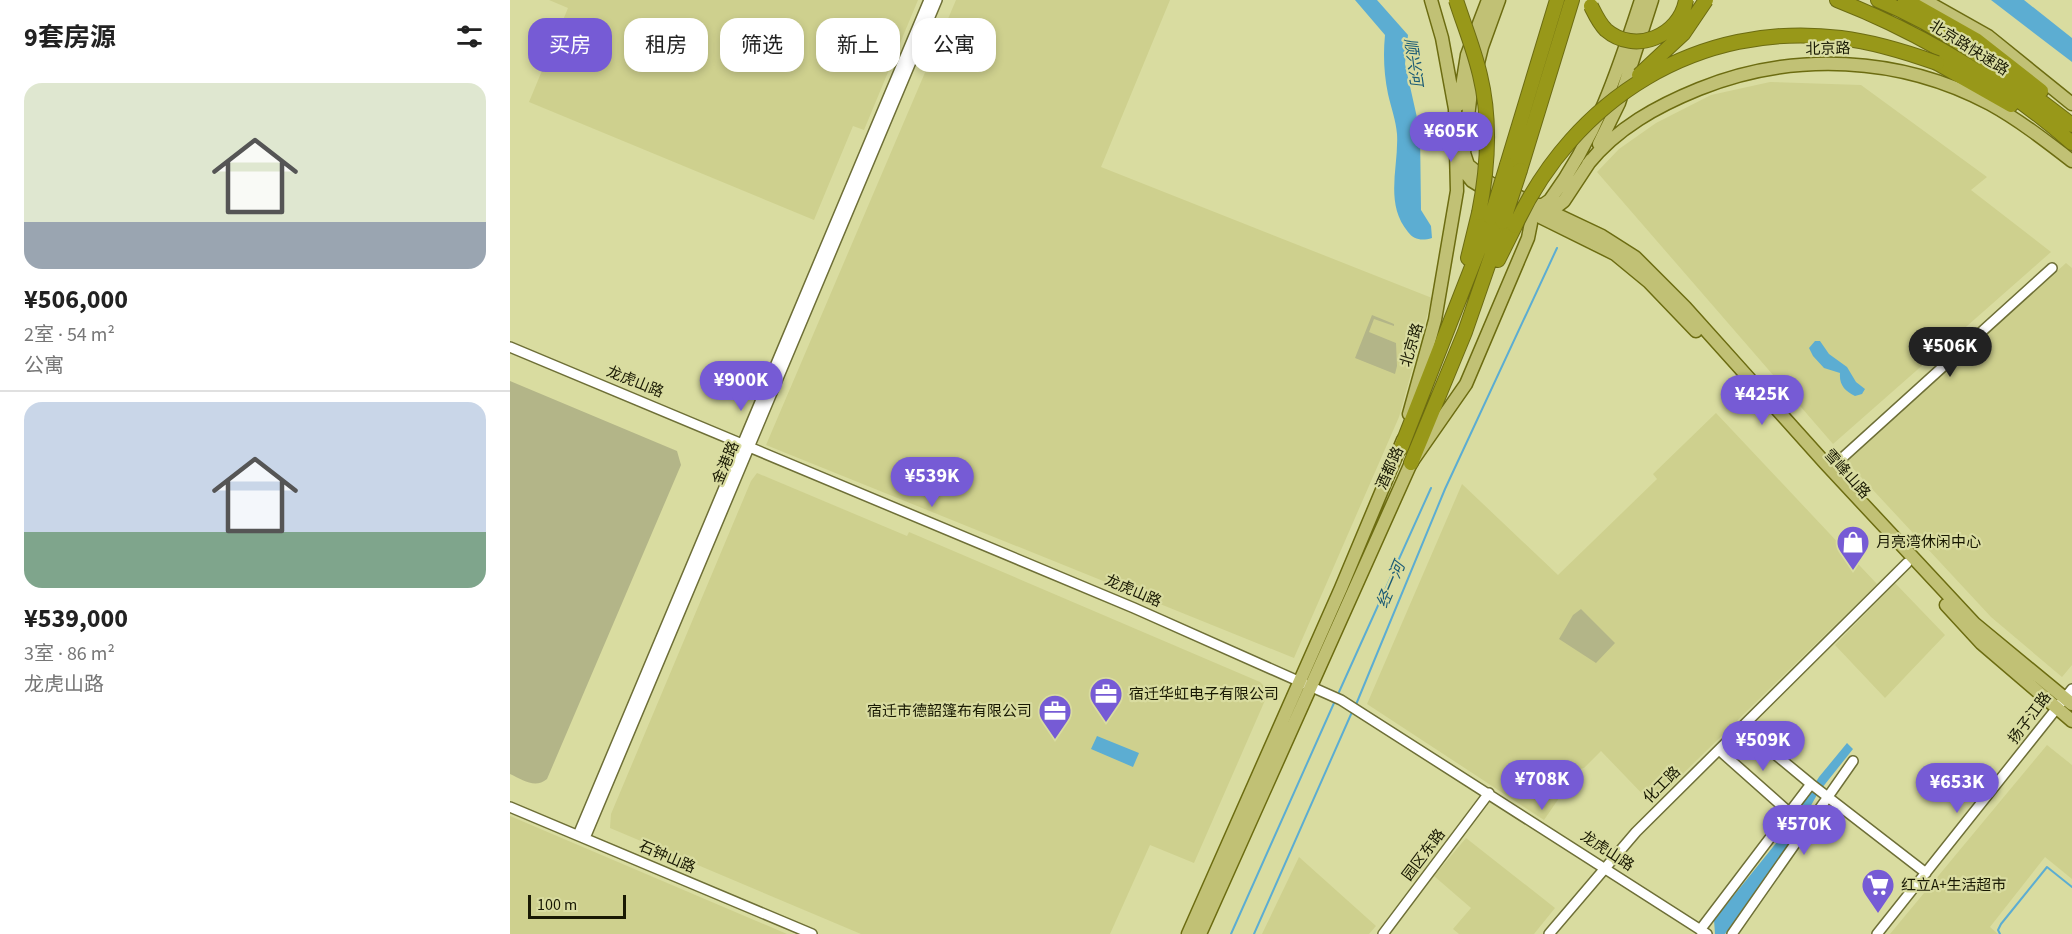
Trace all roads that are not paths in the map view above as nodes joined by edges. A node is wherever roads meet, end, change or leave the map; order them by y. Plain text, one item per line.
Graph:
1 (929, 0) edge
2 (937, 0) edge
3 (1431, 0) edge
4 (1488, 0) edge
5 (1499, 0) edge
6 (1557, 0) edge
7 (1572, 0) edge
8 (1641, 0) edge
9 (1652, 0) edge
10 (1686, 0) edge
11 (1706, 0) edge
12 (1838, 0) edge
13 (1878, 0) edge
14 (1905, 0) edge
15 (1924, 0) edge
16 (1591, 3) edge
17 (1457, 4) edge
18 (1950, 29) junction
19 (1613, 98) junction
20 (2072, 104) edge
21 (2072, 118) edge
22 (2072, 125) edge
23 (1455, 129) junction
24 (2072, 145) edge
25 (1455, 152) junction
26 (2072, 161) edge
27 (1588, 164) junction
28 (1514, 168) junction
29 (1469, 172) junction
30 (1457, 191) junction
31 (1530, 208) junction
32 (1553, 217) junction
33 (1497, 220) junction
34 (1525, 249) junction
35 (2052, 268) dead end
36 (510, 347) edge
37 (746, 444) junction
38 (1401, 448) junction
39 (1411, 463) junction
40 (1830, 468) junction
41 (1907, 563) junction
42 (1305, 683) junction
43 (2069, 697) edge
44 (2056, 708) junction
45 (2072, 721) edge
46 (1742, 727) junction
47 (1719, 750) junction
48 (1853, 761) dead end
49 (1811, 784) junction
50 (1489, 793) junction
51 (1827, 795) junction
52 (510, 807) edge
53 (1790, 813) junction
54 (581, 837) junction
55 (1604, 867) junction
56 (1926, 873) junction
57 (1704, 932) edge
58 (812, 934) edge
59 (1188, 934) edge
60 (1200, 934) edge
61 (1383, 934) edge
62 (1549, 934) edge
63 (1731, 934) edge
64 (1877, 934) edge

1 - 37 street, 金港路
2 - 37 street, 金港路
3 - 23 main road, 北京路
4 - 23 main road
5 - 29 main road
6 - 28 highway, 酒都路
7 - 28 highway, 酒都路
8 - 31 main road
9 - 27 main road
10 - 16 highway, bridge
11 - 19 highway, bridge
12 - 24 highway, 北京路快速路
13 - 18 highway, 北京路快速路
14 - 18 highway
15 - 20 main road
17 - 33 highway, bridge
18 - 21 highway
18 - 22 highway, 北京路快速路
19 - 24 highway, bridge
19 - 33 highway, bridge
23 - 25 main road, 北京路
25 - 29 main road
25 - 30 main road, 北京路
26 - 27 main road, 北京路
27 - 32 main road
28 - 33 highway, 酒都路, bridge
29 - 30 main road
29 - 31 main road, 雪峰山路
30 - 38 main road, 北京路
31 - 32 main road, 雪峰山路
31 - 34 main road
32 - 34 main road
32 - 40 main road, 雪峰山路
32 - 41 main road, 雪峰山路
33 - 38 highway, 酒都路
33 - 39 highway, 酒都路
34 - 39 main road
35 - 40 street
36 - 37 street, 龙虎山路
37 - 42 street, 龙虎山路
37 - 54 street, 金港路
38 - 42 main road, 酒都路
39 - 42 main road, 酒都路
40 - 43 main road, 雪峰山路
41 - 44 main road, 雪峰山路
41 - 46 street, 化工路
42 - 50 street, 龙虎山路
42 - 59 main road, 酒都路
42 - 60 main road, 酒都路
43 - 44 street, 扬子江路
44 - 45 main road, 雪峰山路
44 - 56 street, 扬子江路
46 - 47 street, 化工路
46 - 49 street
47 - 53 street
47 - 55 street, 化工路
48 - 51 street
49 - 51 street
49 - 53 street
50 - 55 street, 龙虎山路
50 - 61 street, 园区东路
51 - 56 street
51 - 63 street
52 - 54 street, 石钟山路
53 - 57 street
54 - 58 street, 石钟山路
55 - 57 street, 龙虎山路
55 - 62 street, 化工路
56 - 64 street, 扬子江路

